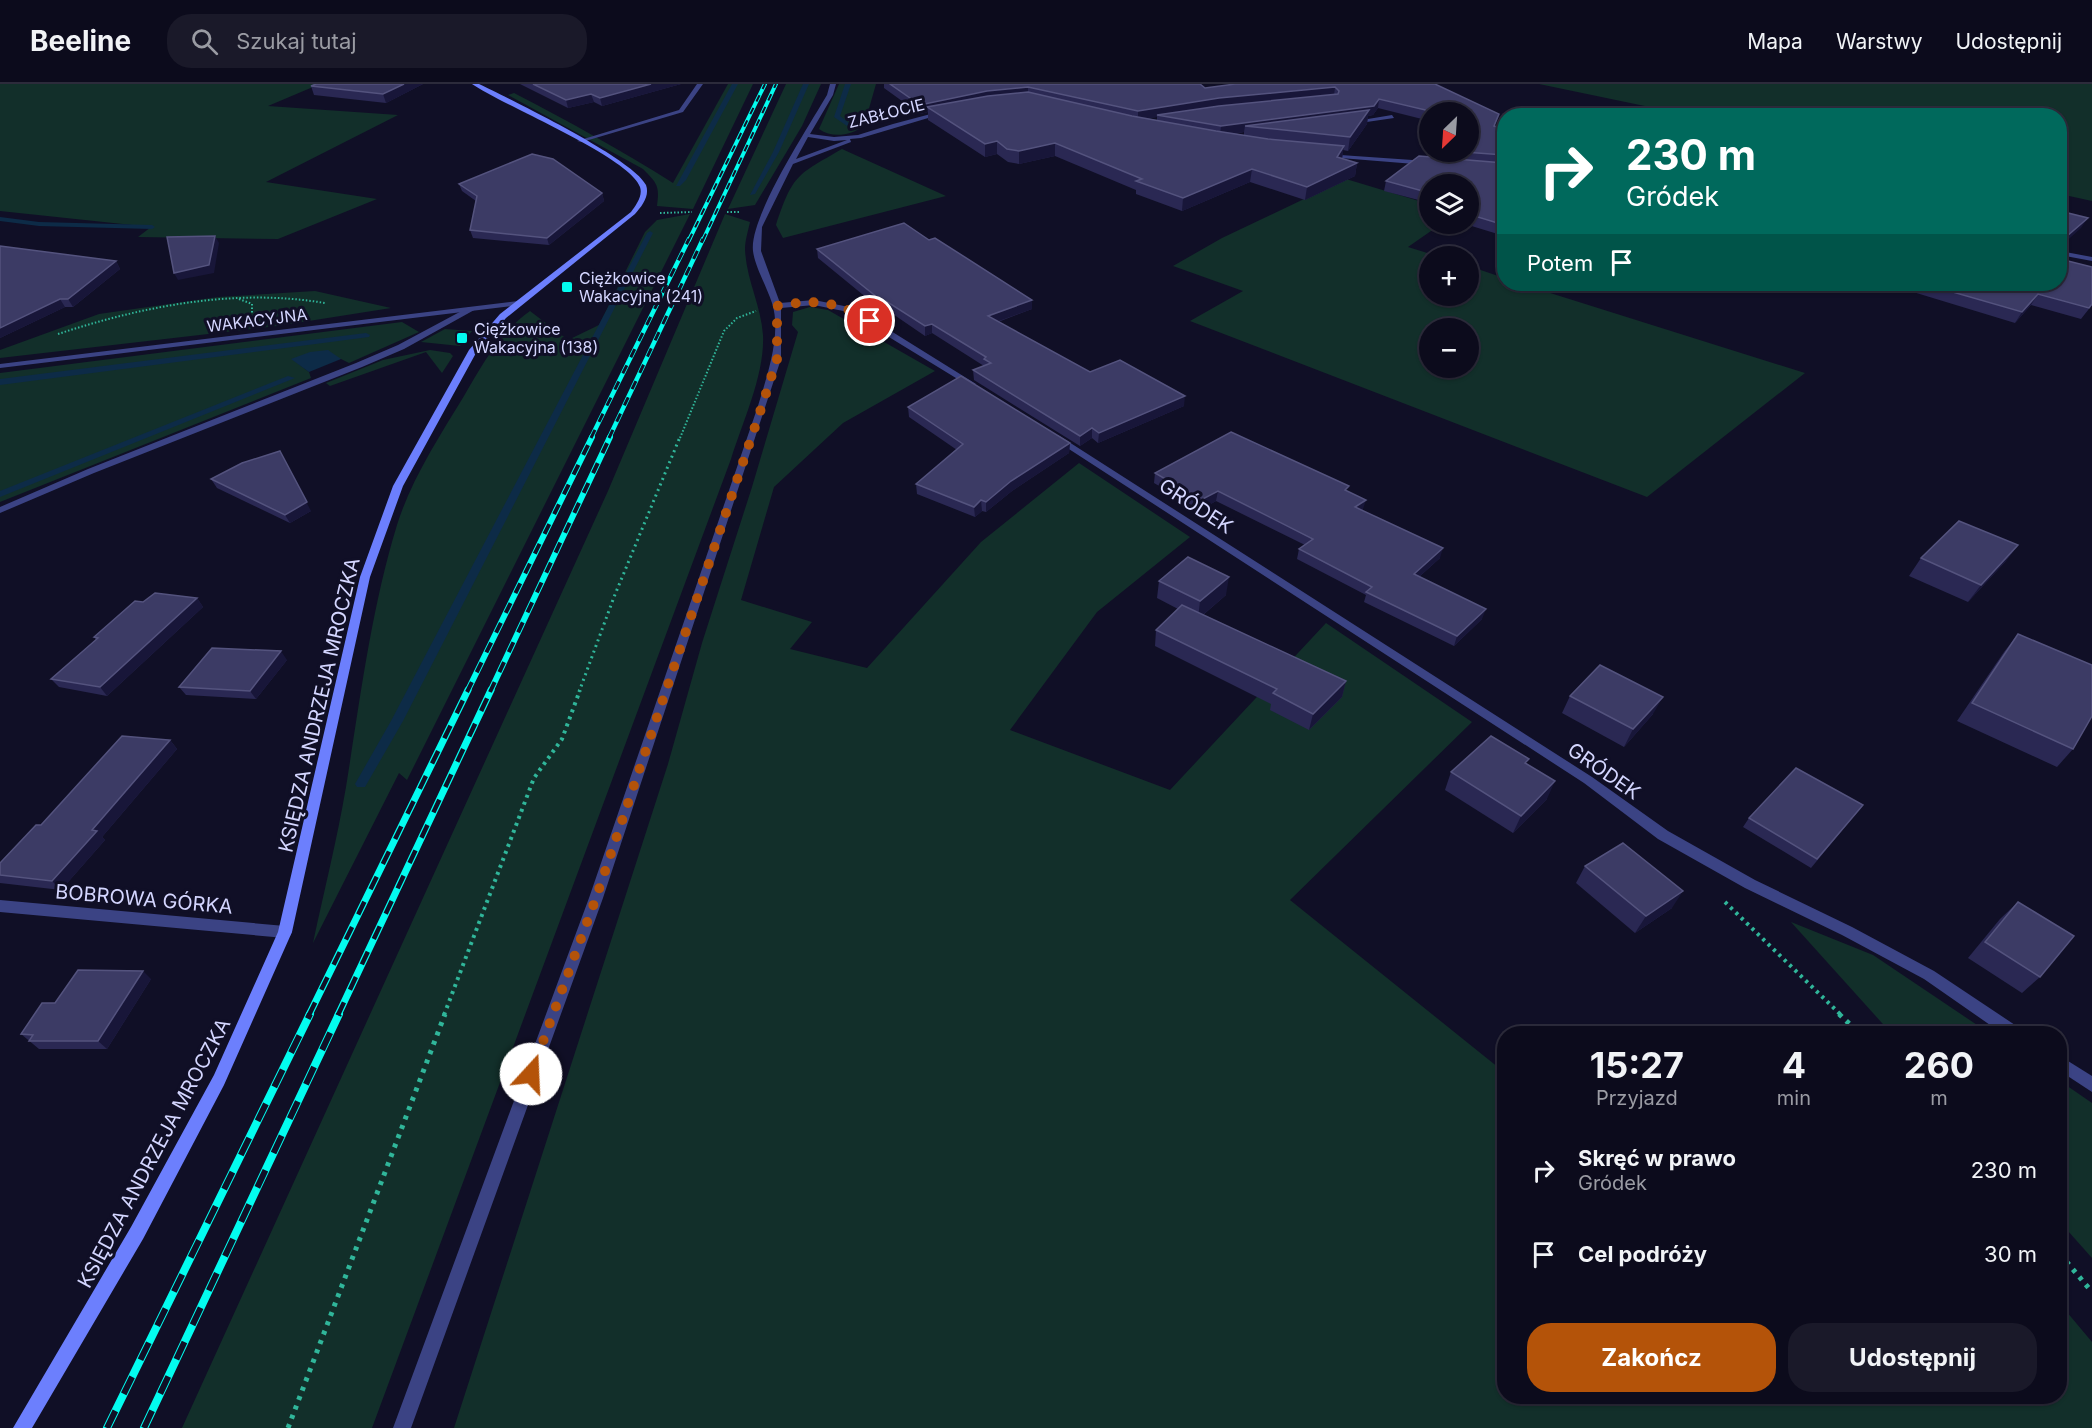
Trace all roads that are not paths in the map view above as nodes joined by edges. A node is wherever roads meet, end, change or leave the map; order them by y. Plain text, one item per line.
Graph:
1 (475, 84) edge
2 (700, 84) edge
3 (833, 84) edge
4 (946, 113) edge
5 (1392, 117) edge
6 (1344, 123) edge
7 (806, 135) junction
8 (859, 137) junction
9 (580, 141) junction
10 (1319, 154) edge
11 (790, 164) junction
12 (1438, 164) edge
13 (2067, 254) edge
14 (2092, 259) edge
15 (518, 303) junction
16 (777, 306) junction
17 (472, 309) junction
18 (0, 366) edge
19 (977, 388) edge
20 (1045, 431) edge
21 (0, 510) edge
22 (0, 906) edge
23 (285, 932) junction
24 (2004, 1026) edge
25 (2067, 1068) edge
26 (2092, 1084) edge
27 (22, 1428) edge
28 (402, 1428) edge

1 - 9 street, KSIĘDZA ANDRZEJA MROCZKA
2 - 9 street
3 - 7 street
4 - 8 street, ZABŁOCIE
5 - 6 street
7 - 8 street, ZABŁOCIE
7 - 11 street
8 - 11 street
9 - 15 street, KSIĘDZA ANDRZEJA MROCZKA
10 - 12 street
11 - 16 street
13 - 14 street
15 - 17 street, WAKACYJNA
15 - 23 street, KSIĘDZA ANDRZEJA MROCZKA
16 - 19 street
16 - 28 street
17 - 18 street, WAKACYJNA
17 - 21 street
20 - 24 street, GRÓDEK
22 - 23 street, BOBROWA GÓRKA
23 - 27 street, KSIĘDZA ANDRZEJA MROCZKA
25 - 26 street

